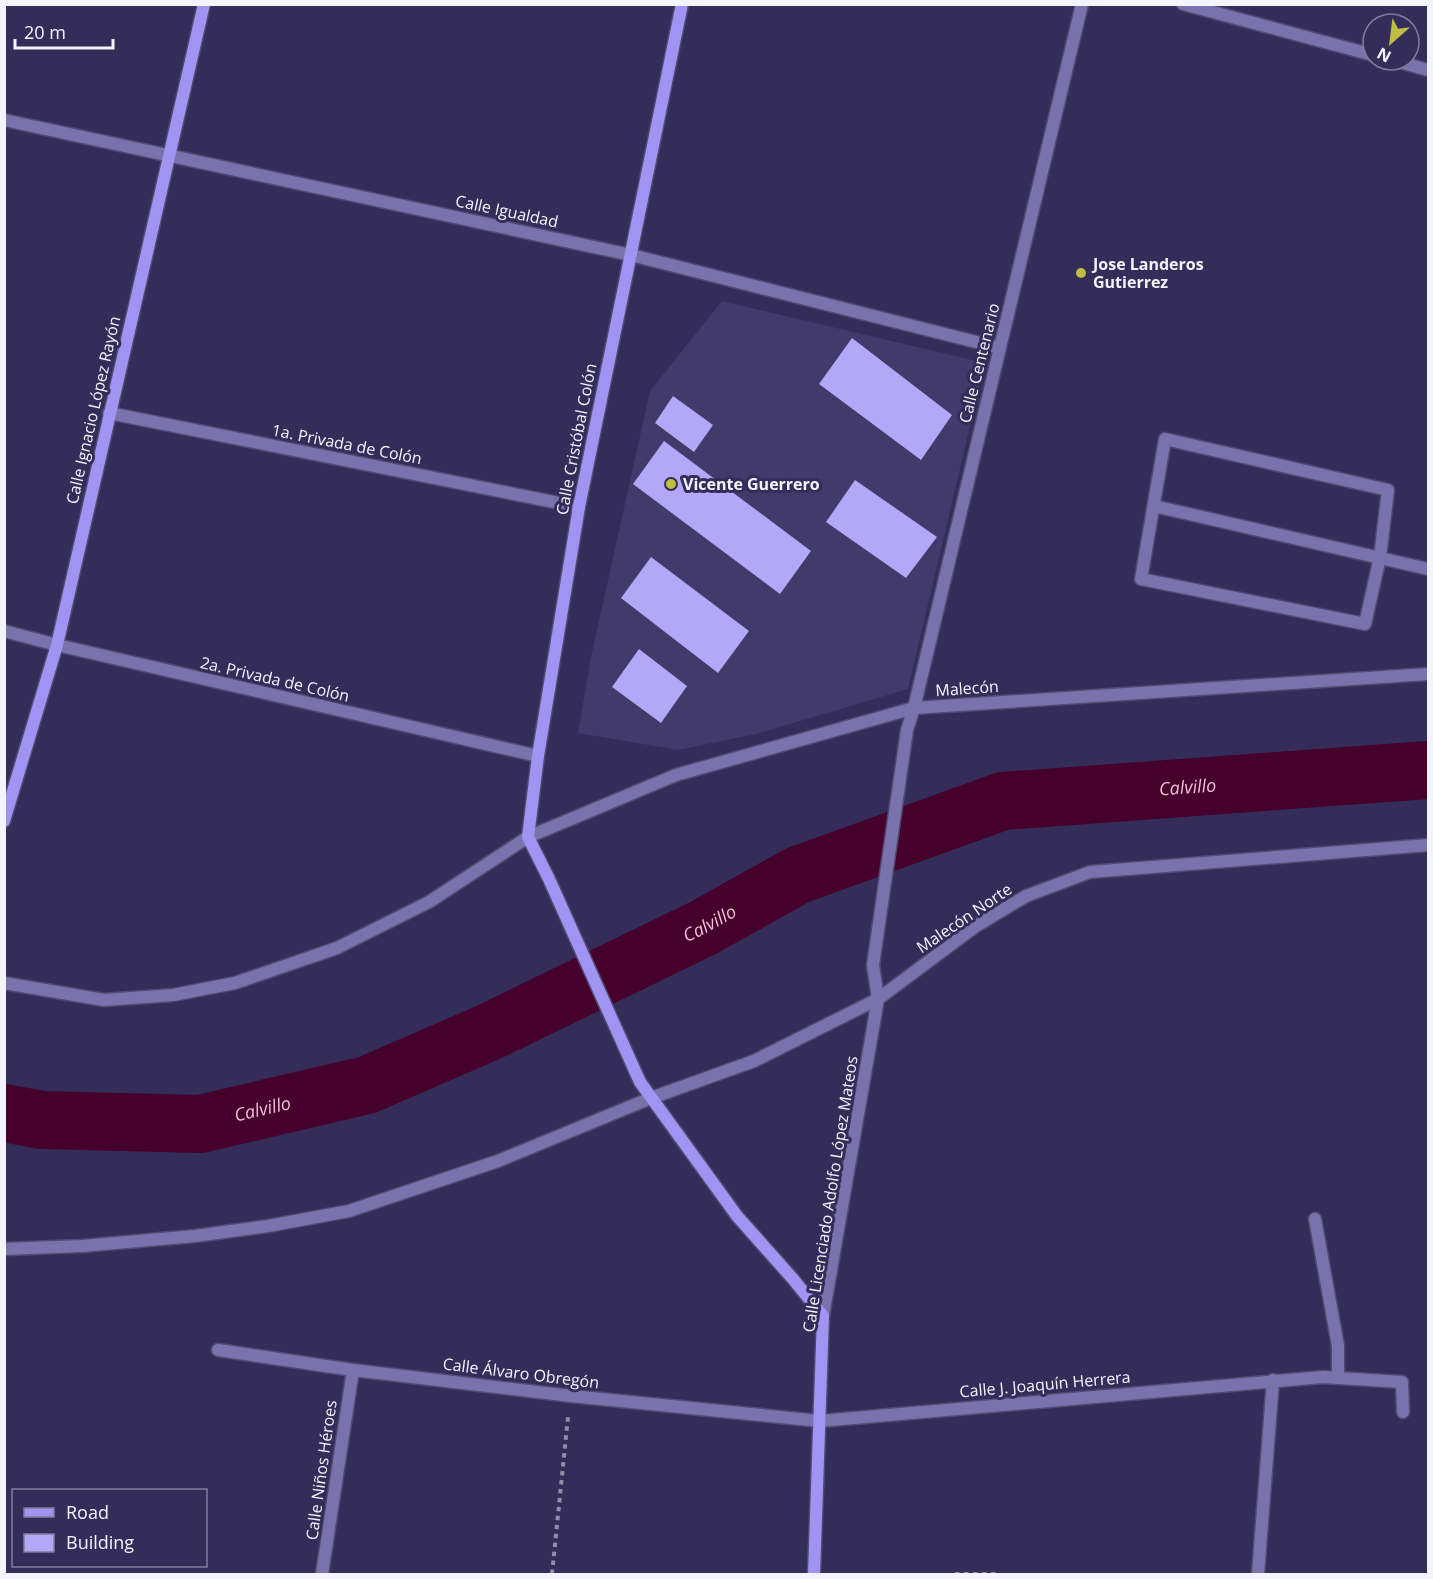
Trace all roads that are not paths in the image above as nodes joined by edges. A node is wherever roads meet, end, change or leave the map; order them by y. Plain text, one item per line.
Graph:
1 (204, 4) edge
2 (681, 4) edge
3 (1082, 4) edge
4 (1184, 4) edge
5 (1361, 52) edge
6 (4, 120) edge
7 (169, 155) junction
8 (631, 255) junction
9 (1000, 348) junction
10 (109, 413) junction
11 (1154, 506) junction
12 (579, 507) junction
13 (1380, 557) junction
14 (1428, 569) edge
15 (4, 631) edge
16 (57, 645) junction
17 (1428, 672) edge
18 (914, 708) junction
19 (538, 756) junction
20 (4, 821) edge
21 (528, 837) junction
22 (1428, 845) edge
23 (873, 965) joint
24 (4, 983) edge
25 (878, 999) junction
26 (651, 1098) junction
27 (1314, 1219) dead end
28 (4, 1249) edge
29 (823, 1316) junction
30 (218, 1350) dead end
31 (353, 1370) junction
32 (1338, 1378) junction
33 (1273, 1380) junction
34 (1403, 1412) dead end
35 (820, 1421) junction
36 (322, 1575) edge
37 (814, 1575) edge
38 (1258, 1575) edge

1 - 7 street, Calle Ignacio López Rayón
2 - 8 street, Calle Cristóbal Colón
3 - 9 street, Calle Centenario
4 - 5 street
6 - 7 street, Calle Igualdad
7 - 8 street, Calle Igualdad
7 - 10 street, Calle Ignacio López Rayón
8 - 9 street, Calle Igualdad
8 - 12 street, Calle Cristóbal Colón
9 - 18 street, Calle Centenario
10 - 12 street, 1a. Privada de Colón
10 - 16 street, Calle Ignacio López Rayón
11 - 13 street
11 - 13 street
11 - 13 street
12 - 19 street, Calle Cristóbal Colón
13 - 14 street
15 - 16 street, 2a. Privada de Colón
16 - 19 street, 2a. Privada de Colón
16 - 20 street, Calle Ignacio López Rayón
17 - 18 street, Malecón
18 - 21 street, Malecón
18 - 23 street, Calle Centenario
19 - 21 street, Calle Cristóbal Colón
21 - 24 street, Malecón
21 - 26 street
22 - 25 street, Malecón Norte
23 - 25 street, Calle Licenciado Adolfo López Mateos
25 - 26 street, Malecón Norte
25 - 29 street, Calle Licenciado Adolfo López Mateos
26 - 28 street, Malecón Norte
26 - 29 street
27 - 32 street
29 - 35 street, Calle Licenciado Adolfo López Mateos
30 - 31 street, Calle Álvaro Obregón
31 - 35 street, Calle Álvaro Obregón
31 - 36 street, Calle Niños Héroes
32 - 33 street, Calle J. Joaquín Herrera
32 - 34 street, Calle J. Joaquín Herrera
33 - 35 street, Calle J. Joaquín Herrera
33 - 38 street
35 - 37 street, Calle Licenciado Adolfo López Mateos

